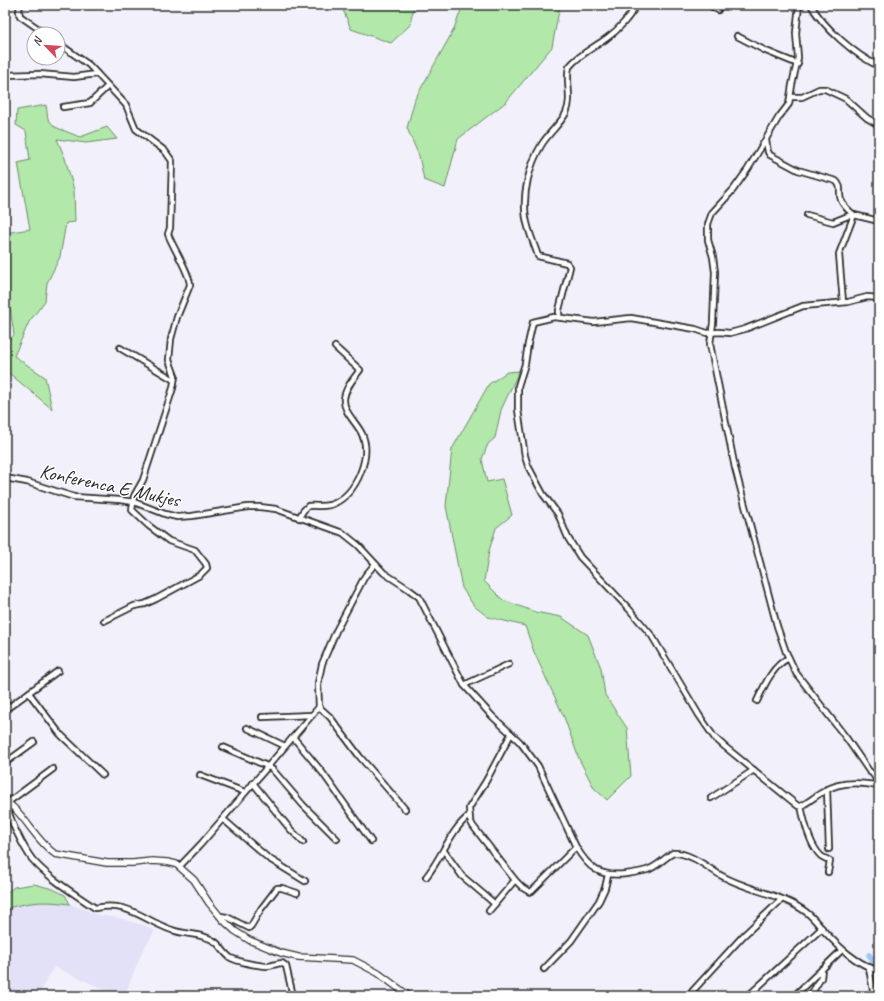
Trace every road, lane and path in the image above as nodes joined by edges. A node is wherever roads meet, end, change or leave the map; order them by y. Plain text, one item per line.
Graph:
1 (20, 5) edge
2 (637, 5) edge
3 (709, 5) edge
4 (799, 5) edge
5 (811, 5) edge
6 (718, 10) dead end
7 (34, 26) edge
8 (737, 36) dead end
9 (66, 49) edge
10 (798, 64) junction
11 (879, 66) edge
12 (98, 74) junction
13 (5, 75) edge
14 (108, 86) junction
15 (791, 97) junction
16 (64, 107) dead end
17 (879, 125) edge
18 (766, 140) junction
19 (807, 215) dead end
20 (854, 215) junction
21 (879, 221) edge
22 (879, 298) edge
23 (843, 302) junction
24 (559, 317) junction
25 (711, 333) junction
26 (335, 347) dead end
27 (120, 348) dead end
28 (174, 380) junction
29 (5, 478) edge
30 (134, 502) junction
31 (299, 518) junction
32 (375, 564) junction
33 (104, 621) dead end
34 (789, 658) junction
35 (509, 664) dead end
36 (58, 671) dead end
37 (464, 685) junction
38 (29, 693) junction
39 (757, 701) dead end
40 (319, 707) junction
41 (5, 710) edge
42 (312, 715) junction
43 (262, 717) dead end
44 (247, 728) dead end
45 (512, 734) junction
46 (292, 737) junction
47 (34, 742) dead end
48 (285, 746) junction
49 (223, 747) dead end
50 (5, 763) edge
51 (267, 766) junction
52 (53, 769) dead end
53 (754, 770) junction
54 (879, 771) edge
55 (103, 774) dead end
56 (873, 774) junction
57 (200, 775) dead end
58 (253, 783) junction
59 (879, 785) edge
60 (827, 789) junction
61 (245, 792) junction
62 (711, 798) dead end
63 (6, 802) edge
64 (801, 806) junction
65 (405, 809) dead end
66 (469, 816) junction
67 (223, 819) junction
68 (337, 839) dead end
69 (371, 841) dead end
70 (304, 842) dead end
71 (576, 847) junction
72 (829, 849) dead end
73 (444, 852) junction
74 (180, 866) junction
75 (828, 872) dead end
76 (608, 875) junction
77 (426, 877) dead end
78 (515, 880) junction
79 (305, 881) dead end
80 (297, 893) dead end
81 (781, 900) junction
82 (494, 904) junction
83 (489, 911) dead end
84 (220, 916) junction
85 (822, 928) junction
86 (842, 950) junction
87 (281, 953) junction
88 (279, 963) junction
89 (544, 970) dead end
90 (822, 970) junction
91 (874, 970) edge
92 (293, 996) edge
93 (409, 996) edge
94 (688, 996) edge
95 (748, 996) edge
96 (794, 996) edge
97 (810, 996) edge
98 (874, 996) edge

1 - 7 street
2 - 24 street
3 - 6 street
4 - 10 street
5 - 11 street
8 - 10 street
9 - 12 street
10 - 15 street
12 - 13 street
12 - 14 street
14 - 16 street
14 - 28 street
15 - 17 street
15 - 18 street
18 - 20 street
18 - 25 street
19 - 20 street
20 - 21 street
20 - 23 street
22 - 23 street
23 - 25 street
24 - 25 street
24 - 53 street
25 - 34 street
26 - 31 street
27 - 28 street
28 - 30 street
29 - 30 street, Konferenca E Mukjes
30 - 31 street, Konferenca E Mukjes
30 - 33 street
31 - 32 street, Konferenca E Mukjes
32 - 37 street, Konferenca E Mukjes
32 - 40 street
34 - 39 street
34 - 56 street
35 - 37 street
36 - 38 street
37 - 45 street, Konferenca E Mukjes
38 - 41 street
38 - 55 street
40 - 42 street
40 - 65 street
42 - 43 street
42 - 46 street
44 - 48 street
45 - 66 street
45 - 71 street, Konferenca E Mukjes
46 - 48 street
46 - 69 street
47 - 50 street
48 - 51 street
49 - 51 street
51 - 58 street
51 - 68 street
52 - 63 street
53 - 62 street
53 - 64 street
54 - 56 street
56 - 59 street
57 - 61 street
58 - 61 street
58 - 70 street
59 - 60 street
60 - 64 street
60 - 72 street
61 - 67 street
63 - 74 street
63 - 88 street
64 - 75 street
66 - 73 street
66 - 78 street
67 - 74 street
67 - 79 street
71 - 76 street, Konferenca E Mukjes
71 - 78 street
73 - 77 street
73 - 82 street
74 - 84 street
76 - 81 street
76 - 89 street
78 - 82 street
80 - 84 street
81 - 85 street
81 - 94 street
82 - 83 street
84 - 87 street
85 - 86 street
85 - 95 street
86 - 90 street
86 - 91 street
87 - 88 street
87 - 93 street
88 - 92 street
90 - 96 street
90 - 97 street
91 - 98 street

